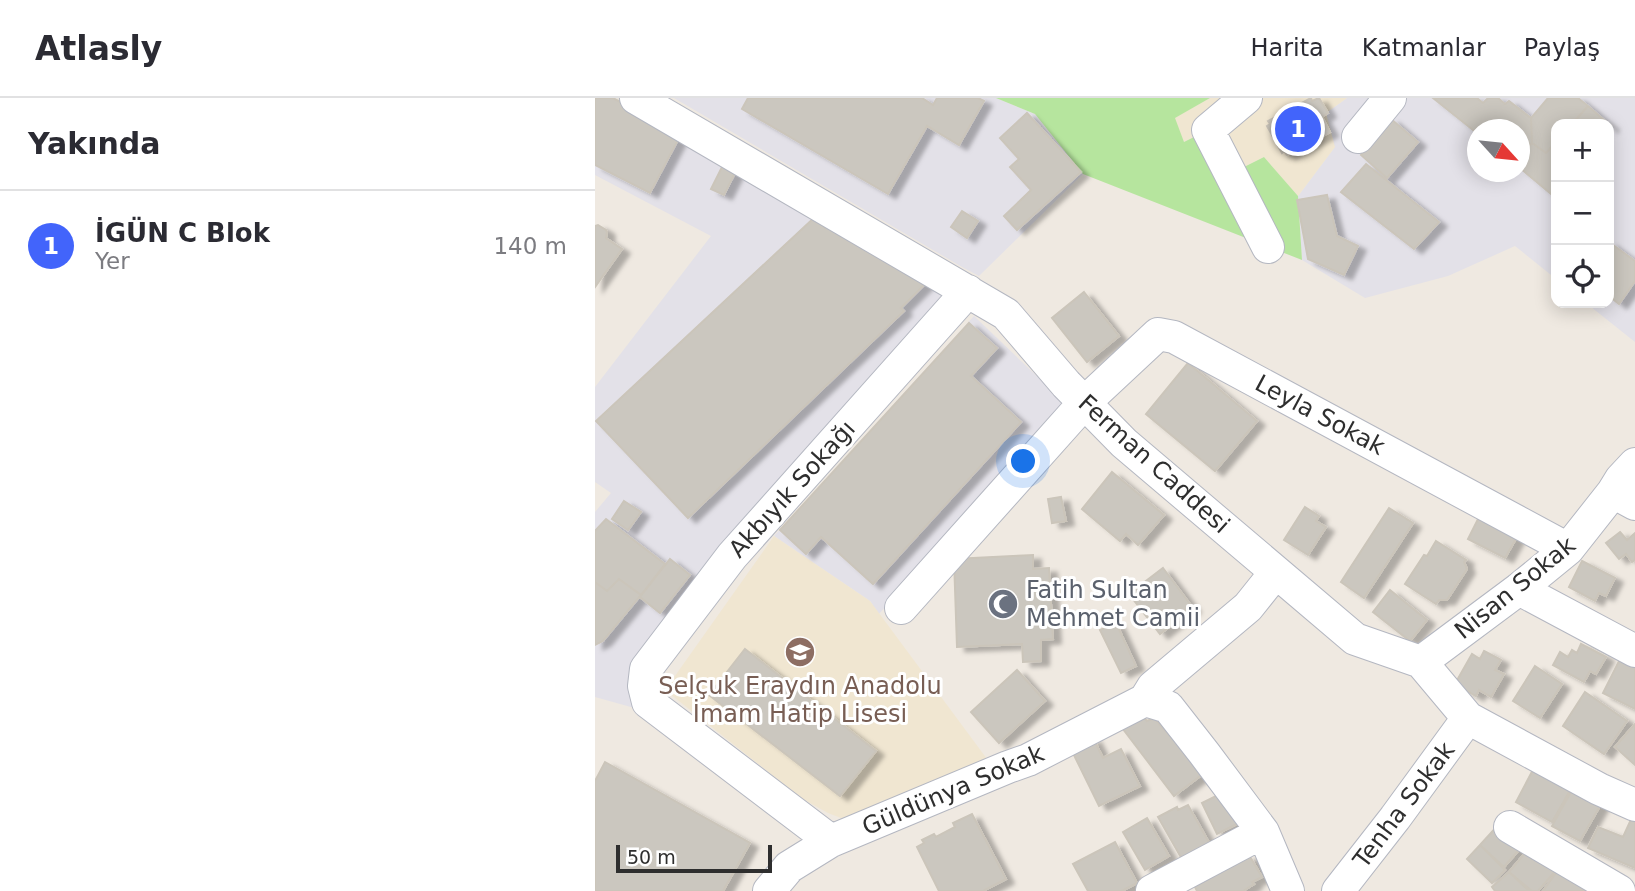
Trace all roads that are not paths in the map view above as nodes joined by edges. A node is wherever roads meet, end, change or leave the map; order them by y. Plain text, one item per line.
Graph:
1 (636, 98) edge
2 (1246, 98) edge
3 (1390, 98) edge
4 (1358, 137) dead end
5 (1268, 247) dead end
6 (968, 291) junction
7 (1084, 403) junction
8 (1635, 464) edge
9 (1624, 498) edge
10 (1568, 549) junction
11 (1276, 572) junction
12 (1520, 589) junction
13 (901, 608) dead end
14 (1635, 651) edge
15 (1421, 662) junction
16 (1145, 700) junction
17 (1468, 718) junction
18 (1635, 805) edge
19 (1510, 827) dead end
20 (1263, 832) junction
21 (831, 841) junction
22 (769, 891) edge
23 (1151, 891) edge
24 (1287, 891) edge
25 (1338, 891) edge
26 (1619, 891) edge

1 - 6 street, Ferman Caddesi
2 - 5 street
3 - 4 street
6 - 7 street, Ferman Caddesi
6 - 21 street, Akbıyık Sokağı
7 - 10 street, Leyla Sokak
7 - 11 street, Ferman Caddesi
7 - 13 street
8 - 9 street, Nisan Sokak
9 - 10 street, Nisan Sokak
10 - 12 street, Nisan Sokak
11 - 15 street, Ferman Caddesi
11 - 16 street
12 - 14 street
12 - 15 street, Nisan Sokak
15 - 17 street
16 - 20 street
16 - 21 street, Güldünya Sokak
17 - 18 street
17 - 25 street, Tenha Sokak
19 - 26 street
20 - 23 street
20 - 24 street
21 - 22 street, Güldünya Sokak

